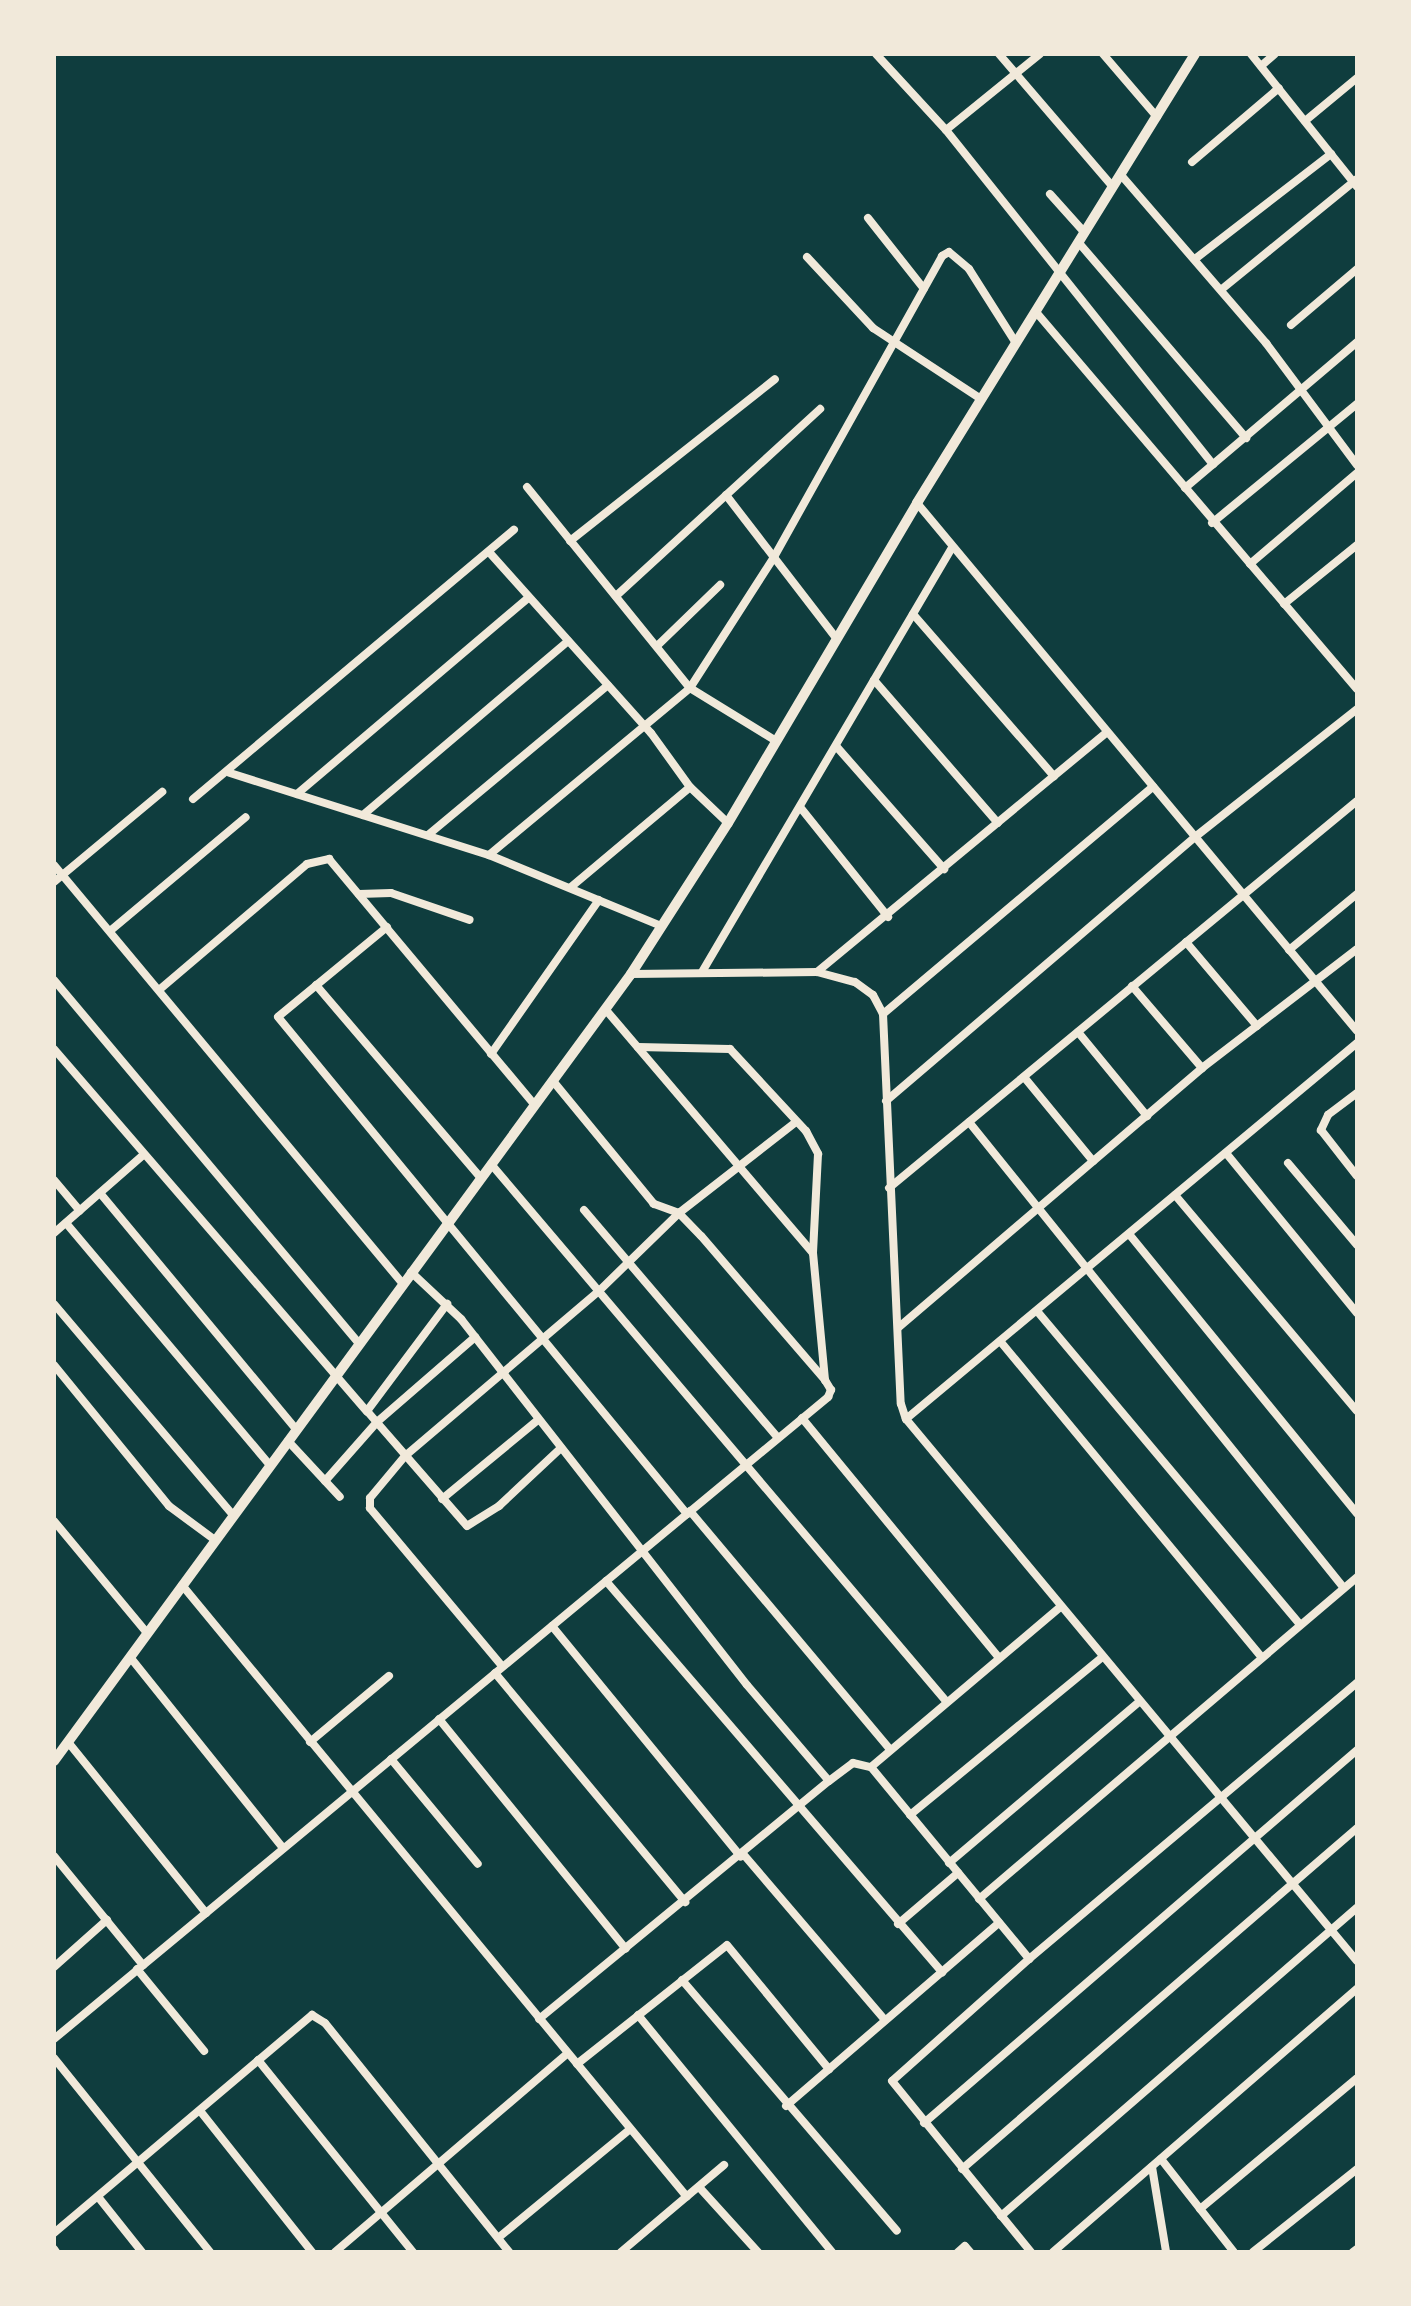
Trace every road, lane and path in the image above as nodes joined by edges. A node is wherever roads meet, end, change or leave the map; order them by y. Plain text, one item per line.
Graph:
1 (876, 54) edge
2 (999, 54) edge
3 (1040, 54) edge
4 (1103, 54) edge
5 (1251, 54) edge
6 (1275, 54) edge
7 (1193, 55) edge
8 (1261, 66) junction
9 (1015, 73) junction
10 (1357, 78) edge
11 (1279, 88) junction
12 (1157, 117) junction
13 (1305, 121) junction
14 (946, 130) junction
15 (1331, 154) junction
16 (1192, 162) dead end
17 (1121, 175) junction
18 (1356, 183) edge
19 (1113, 187) junction
20 (1050, 194) dead end
21 (868, 218) dead end
22 (1085, 233) junction
23 (1079, 243) junction
24 (807, 257) dead end
25 (1195, 259) junction
26 (1357, 269) edge
27 (1059, 275) junction
28 (924, 289) junction
29 (1222, 289) junction
30 (1036, 312) junction
31 (1291, 325) dead end
32 (1357, 342) edge
33 (1016, 343) junction
34 (893, 344) junction
35 (775, 379) dead end
36 (1302, 392) junction
37 (981, 399) junction
38 (1357, 404) edge
39 (820, 409) dead end
40 (1328, 428) junction
41 (1246, 438) junction
42 (1213, 465) junction
43 (1357, 465) edge
44 (1357, 473) edge
45 (527, 487) dead end
46 (1185, 488) junction
47 (726, 495) junction
48 (917, 503) junction
49 (1212, 523) junction
50 (514, 530) dead end
51 (570, 541) junction
52 (1357, 545) edge
53 (952, 547) junction
54 (489, 552) junction
55 (774, 557) junction
56 (1250, 564) junction
57 (720, 585) dead end
58 (616, 596) junction
59 (529, 597) junction
60 (1284, 604) junction
61 (913, 614) junction
62 (837, 639) junction
63 (568, 641) junction
64 (657, 646) junction
65 (874, 680) junction
66 (608, 685) junction
67 (690, 688) junction
68 (1357, 689) edge
69 (1357, 709) edge
70 (644, 727) junction
71 (1107, 732) junction
72 (776, 741) junction
73 (836, 746) junction
74 (230, 773) junction
75 (1054, 776) junction
76 (690, 787) junction
77 (1153, 787) junction
78 (162, 792) dead end
79 (297, 794) junction
80 (193, 799) dead end
81 (1357, 801) edge
82 (800, 807) junction
83 (363, 815) junction
84 (246, 817) dead end
85 (728, 823) junction
86 (998, 823) junction
87 (428, 835) junction
88 (1195, 837) junction
89 (489, 855) junction
90 (54, 865) edge
91 (944, 869) junction
92 (62, 875) junction
93 (54, 882) edge
94 (571, 887) junction
95 (359, 894) junction
96 (1243, 894) junction
97 (1357, 894) edge
98 (599, 900) junction
99 (888, 917) junction
100 (470, 920) dead end
101 (661, 926) junction
102 (387, 927) junction
103 (110, 931) junction
104 (1186, 942) junction
105 (1357, 949) edge
106 (1289, 950) junction
107 (702, 972) junction
108 (817, 972) junction
109 (631, 974) junction
110 (54, 980) edge
111 (1316, 982) junction
112 (316, 985) junction
113 (1132, 986) junction
114 (159, 990) junction
115 (606, 1010) junction
116 (883, 1014) junction
117 (1257, 1026) junction
118 (1357, 1031) edge
119 (1078, 1032) junction
120 (1357, 1043) edge
121 (638, 1047) junction
122 (54, 1049) edge
123 (491, 1054) junction
124 (1202, 1068) junction
125 (1024, 1077) junction
126 (553, 1081) junction
127 (1357, 1093) edge
128 (886, 1101) junction
129 (535, 1105) junction
130 (1147, 1116) junction
131 (796, 1122) junction
132 (969, 1122) junction
133 (1226, 1153) junction
134 (142, 1156) junction
135 (1093, 1161) junction
136 (1288, 1163) dead end
137 (491, 1164) junction
138 (742, 1169) junction
139 (1357, 1176) edge
140 (481, 1178) junction
141 (54, 1180) edge
142 (889, 1188) junction
143 (100, 1193) junction
144 (1175, 1195) junction
145 (584, 1210) dead end
146 (1041, 1210) junction
147 (80, 1211) junction
148 (679, 1213) junction
149 (66, 1223) junction
150 (447, 1224) junction
151 (54, 1233) edge
152 (1129, 1234) junction
153 (1357, 1245) edge
154 (813, 1253) junction
155 (628, 1260) junction
156 (1086, 1270) junction
157 (411, 1272) junction
158 (403, 1284) junction
159 (599, 1291) junction
160 (54, 1304) edge
161 (447, 1304) junction
162 (1037, 1311) junction
163 (1357, 1313) edge
164 (899, 1327) junction
165 (475, 1337) junction
166 (542, 1339) junction
167 (1000, 1341) junction
168 (359, 1343) junction
169 (54, 1365) edge
170 (502, 1373) junction
171 (333, 1378) junction
172 (825, 1380) junction
173 (367, 1411) junction
174 (1357, 1411) edge
175 (802, 1418) junction
176 (906, 1419) junction
177 (538, 1420) junction
178 (377, 1422) junction
179 (296, 1429) junction
180 (778, 1438) junction
181 (288, 1441) junction
182 (561, 1448) junction
183 (405, 1456) junction
184 (270, 1465) junction
185 (746, 1465) junction
186 (325, 1481) junction
187 (340, 1497) dead end
188 (442, 1499) junction
189 (689, 1512) junction
190 (1357, 1514) edge
191 (233, 1515) junction
192 (54, 1521) edge
193 (215, 1540) junction
194 (643, 1548) junction
195 (1357, 1577) edge
196 (606, 1581) junction
197 (182, 1585) junction
198 (1344, 1588) junction
199 (1060, 1607) junction
200 (1300, 1624) junction
201 (552, 1626) junction
202 (146, 1632) junction
203 (130, 1657) junction
204 (1261, 1657) junction
205 (999, 1658) junction
206 (1101, 1658) junction
207 (499, 1669) junction
208 (389, 1676) dead end
209 (1357, 1683) edge
210 (945, 1700) junction
211 (1139, 1702) junction
212 (439, 1719) junction
213 (1166, 1735) junction
214 (68, 1742) junction
215 (310, 1742) junction
216 (890, 1749) junction
217 (1357, 1750) edge
218 (391, 1759) junction
219 (54, 1761) edge
220 (871, 1767) junction
221 (829, 1781) junction
222 (351, 1792) junction
223 (1219, 1798) junction
224 (796, 1806) junction
225 (910, 1815) junction
226 (1357, 1828) edge
227 (1253, 1838) junction
228 (283, 1848) junction
229 (54, 1856) edge
230 (742, 1856) junction
231 (949, 1863) junction
232 (478, 1864) dead end
233 (958, 1873) junction
234 (1291, 1883) junction
235 (979, 1899) junction
236 (685, 1902) junction
237 (1357, 1908) edge
238 (206, 1913) junction
239 (107, 1920) junction
240 (999, 1923) junction
241 (898, 1924) junction
242 (1331, 1930) junction
243 (626, 1949) junction
244 (1029, 1959) junction
245 (1357, 1961) edge
246 (54, 1967) edge
247 (140, 1967) junction
248 (942, 1972) junction
249 (682, 1980) junction
250 (1357, 1989) edge
251 (638, 2015) junction
252 (539, 2019) junction
253 (885, 2020) junction
254 (54, 2039) edge
255 (204, 2051) dead end
256 (568, 2053) junction
257 (54, 2058) edge
258 (258, 2060) junction
259 (577, 2064) junction
260 (829, 2069) junction
261 (1357, 2078) edge
262 (786, 2106) junction
263 (201, 2112) junction
264 (924, 2123) junction
265 (630, 2129) junction
266 (1161, 2159) junction
267 (139, 2164) junction
268 (437, 2165) junction
269 (724, 2165) dead end
270 (1152, 2167) junction
271 (962, 2169) junction
272 (1357, 2169) edge
273 (699, 2187) junction
274 (687, 2197) junction
275 (99, 2198) junction
276 (1200, 2209) junction
277 (380, 2214) junction
278 (1001, 2216) junction
279 (897, 2231) dead end
280 (54, 2233) edge
281 (498, 2238) junction
282 (142, 2252) edge
283 (210, 2252) edge
284 (312, 2252) edge
285 (335, 2252) edge
286 (413, 2252) edge
287 (509, 2252) edge
288 (621, 2252) edge
289 (758, 2252) edge
290 (832, 2252) edge
291 (958, 2252) edge
292 (970, 2252) edge
293 (1031, 2252) edge
294 (1053, 2252) edge
295 (1165, 2252) edge
296 (1234, 2252) edge
297 (1253, 2252) edge

1 - 14 street
2 - 9 street
3 - 9 street
4 - 12 street
5 - 8 street
6 - 8 street
7 - 12 street
8 - 11 street
9 - 14 street
9 - 19 street
10 - 13 street
11 - 13 street
11 - 16 street
12 - 17 street
13 - 15 street
14 - 27 street
15 - 18 street
15 - 25 street
17 - 19 street
17 - 25 street
18 - 29 street
19 - 22 street
20 - 22 street
21 - 28 street
22 - 23 street
23 - 27 street
23 - 41 street
24 - 34 street
25 - 29 street
26 - 31 street
27 - 30 street
27 - 42 street
28 - 33 street
28 - 34 street
29 - 36 street
30 - 33 street
30 - 46 street
32 - 36 street
33 - 37 street
34 - 37 street
34 - 55 street
35 - 51 street
36 - 40 street
36 - 41 street
37 - 48 street
38 - 40 street
39 - 47 street
40 - 43 street
40 - 49 street
41 - 42 street
42 - 46 street
44 - 56 street
45 - 51 street
46 - 49 street
47 - 55 street
47 - 58 street
48 - 53 street
48 - 62 street
49 - 56 street
50 - 54 street
51 - 58 street
52 - 60 street
53 - 61 street
53 - 71 street
54 - 59 street
54 - 74 street
55 - 62 street
55 - 67 street
56 - 60 street
57 - 64 street
58 - 64 street
59 - 63 street
59 - 79 street
60 - 68 street
61 - 65 street
61 - 75 street
62 - 72 street
63 - 66 street
63 - 83 street
64 - 67 street
65 - 73 street
65 - 86 street
66 - 70 street
66 - 87 street
67 - 70 street
67 - 72 street
69 - 88 street
70 - 76 street
70 - 89 street
71 - 75 street
71 - 77 street
72 - 85 street
73 - 82 street
73 - 91 street
74 - 79 street
74 - 80 street
75 - 86 street
76 - 85 street
76 - 94 street
77 - 88 street
77 - 116 street
78 - 92 street
79 - 83 street
81 - 96 street
82 - 99 street
82 - 107 street
83 - 87 street
84 - 103 street
85 - 101 street
86 - 91 street
87 - 89 street
88 - 96 street
88 - 128 street
89 - 94 street
90 - 92 street
91 - 99 street
92 - 93 street
92 - 103 street
94 - 98 street
95 - 100 street
95 - 102 street
95 - 114 street
96 - 104 street
96 - 106 street
97 - 106 street
98 - 101 street
98 - 123 street
99 - 108 street
101 - 109 street
102 - 112 street
102 - 123 street
103 - 114 street
104 - 113 street
104 - 117 street
105 - 111 street
106 - 111 street
107 - 108 street
107 - 109 street
108 - 116 street
109 - 115 street
110 - 168 street
111 - 117 street
111 - 118 street
112 - 140 street
112 - 150 street
113 - 119 street
113 - 124 street
114 - 158 street
115 - 121 street
115 - 126 street
116 - 128 street
117 - 124 street
119 - 125 street
119 - 130 street
120 - 133 street
121 - 131 street
121 - 138 street
122 - 134 street
123 - 129 street
124 - 130 street
125 - 132 street
125 - 135 street
126 - 129 street
126 - 148 street
127 - 139 street
128 - 142 street
129 - 137 street
130 - 135 street
131 - 138 street
131 - 154 street
132 - 142 street
132 - 146 street
133 - 144 street
133 - 163 street
134 - 143 street
134 - 171 street
135 - 146 street
136 - 153 street
137 - 140 street
137 - 159 street
138 - 148 street
138 - 154 street
140 - 150 street
141 - 147 street
142 - 164 street
143 - 147 street
143 - 179 street
144 - 152 street
144 - 174 street
145 - 155 street
146 - 156 street
146 - 164 street
147 - 149 street
148 - 155 street
148 - 172 street
149 - 151 street
149 - 184 street
150 - 157 street
150 - 166 street
152 - 156 street
152 - 190 street
154 - 172 street
155 - 159 street
155 - 180 street
156 - 162 street
156 - 198 street
157 - 158 street
157 - 161 street
158 - 168 street
159 - 166 street
159 - 185 street
160 - 191 street
161 - 165 street
161 - 173 street
162 - 167 street
162 - 200 street
164 - 176 street
165 - 170 street
165 - 178 street
166 - 170 street
166 - 189 street
167 - 176 street
167 - 204 street
168 - 171 street
169 - 193 street
170 - 177 street
170 - 183 street
171 - 173 street
171 - 179 street
172 - 175 street
173 - 178 street
175 - 180 street
175 - 205 street
176 - 199 street
177 - 182 street
177 - 188 street
178 - 183 street
178 - 186 street
179 - 181 street
180 - 185 street
181 - 184 street
181 - 186 street
182 - 188 street
182 - 194 street
183 - 188 street
183 - 207 street
184 - 191 street
185 - 189 street
185 - 210 street
186 - 187 street
189 - 194 street
189 - 216 street
191 - 193 street
192 - 202 street
193 - 197 street
194 - 196 street
194 - 221 street
195 - 198 street
196 - 201 street
196 - 224 street
197 - 202 street
197 - 215 street
198 - 200 street
199 - 205 street
199 - 206 street
200 - 204 street
201 - 207 street
201 - 230 street
202 - 203 street
203 - 214 street
203 - 228 street
204 - 213 street
205 - 210 street
206 - 211 street
206 - 225 street
207 - 212 street
207 - 236 street
208 - 215 street
209 - 223 street
210 - 216 street
211 - 213 street
211 - 231 street
212 - 218 street
212 - 243 street
213 - 223 street
213 - 235 street
214 - 219 street
214 - 238 street
215 - 222 street
216 - 220 street
217 - 227 street
218 - 222 street
218 - 232 street
220 - 221 street
220 - 225 street
221 - 224 street
222 - 228 street
222 - 252 street
223 - 227 street
223 - 244 street
224 - 230 street
224 - 241 street
225 - 231 street
226 - 234 street
227 - 234 street
227 - 264 street
228 - 238 street
229 - 239 street
230 - 236 street
230 - 253 street
231 - 233 street
233 - 235 street
233 - 241 street
234 - 242 street
234 - 271 street
235 - 240 street
236 - 243 street
237 - 242 street
238 - 247 street
239 - 246 street
239 - 247 street
240 - 244 street
240 - 248 street
241 - 248 street
242 - 245 street
242 - 278 street
243 - 252 street
244 - 264 street
247 - 254 street
247 - 255 street
248 - 253 street
249 - 251 street
249 - 260 street
249 - 262 street
250 - 266 street
251 - 259 street
251 - 290 street
252 - 256 street
253 - 260 street
256 - 259 street
256 - 268 street
257 - 267 street
258 - 263 street
258 - 268 street
258 - 277 street
259 - 265 street
260 - 262 street
261 - 276 street
262 - 279 street
263 - 267 street
263 - 284 street
264 - 271 street
265 - 274 street
265 - 281 street
266 - 270 street
266 - 276 street
267 - 275 street
267 - 283 street
268 - 277 street
268 - 281 street
269 - 273 street
270 - 294 street
270 - 295 street
271 - 278 street
272 - 297 street
273 - 274 street
273 - 289 street
274 - 288 street
275 - 280 street
275 - 282 street
276 - 296 street
277 - 285 street
277 - 286 street
278 - 293 street
281 - 287 street
291 - 292 street

